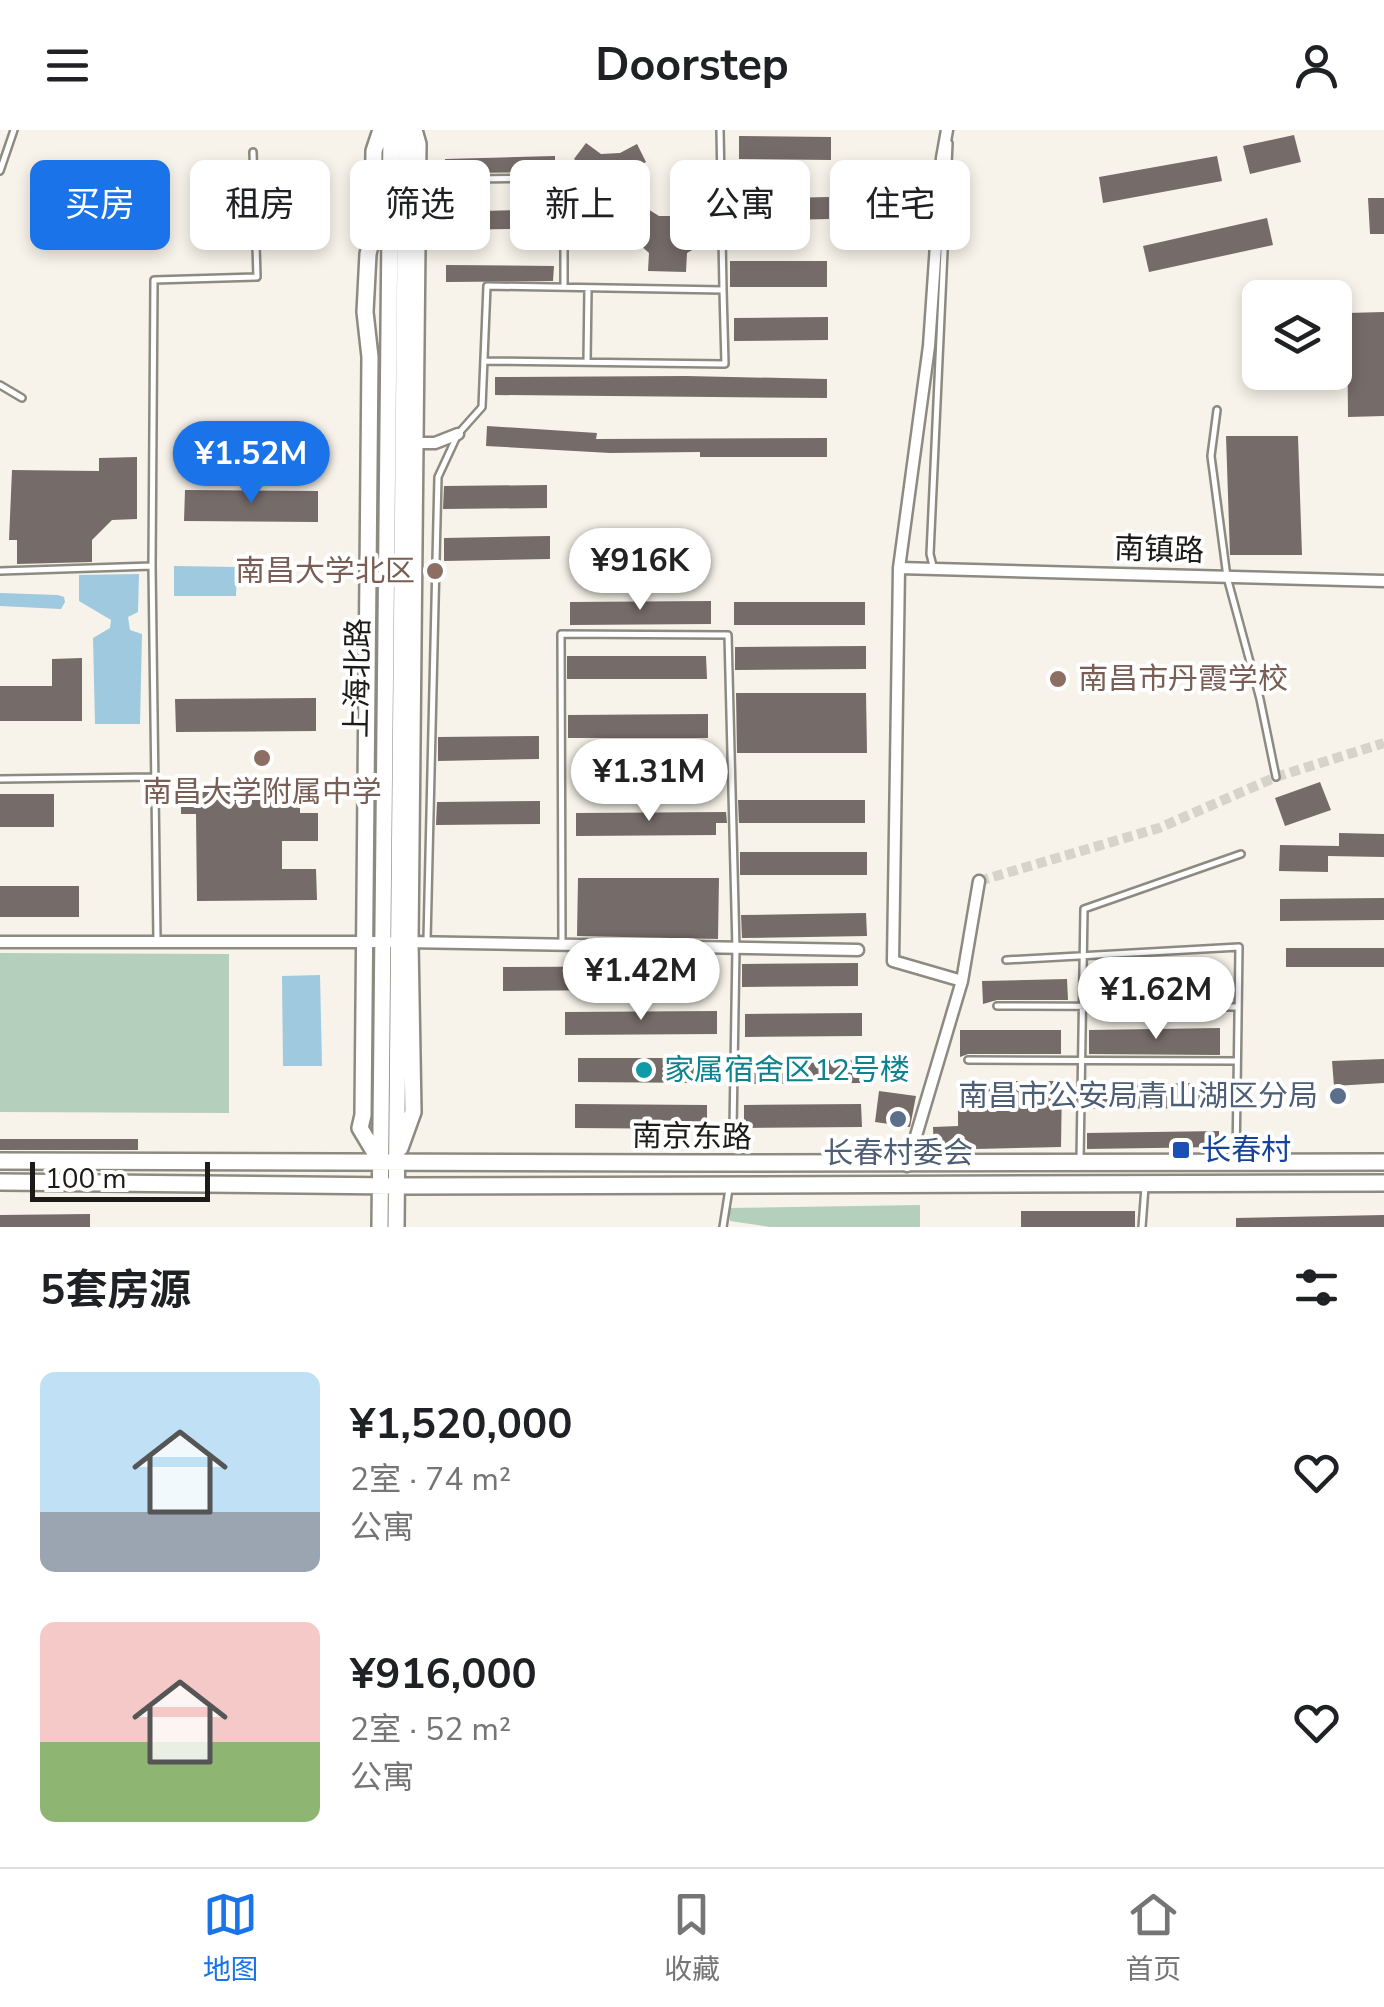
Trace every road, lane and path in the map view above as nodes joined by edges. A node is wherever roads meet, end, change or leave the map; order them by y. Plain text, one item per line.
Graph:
1 (14, 130) edge
2 (381, 130) edge
3 (391, 130) edge
4 (406, 130) edge
5 (414, 130) edge
6 (720, 130) edge
7 (948, 130) edge
8 (253, 152) dead end
9 (0, 171) edge
10 (490, 180) edge
11 (564, 287) junction
12 (588, 288) junction
13 (723, 290) junction
14 (484, 361) junction
15 (587, 362) junction
16 (0, 385) edge
17 (22, 398) dead end
18 (1216, 410) dead end
19 (458, 434) junction
20 (409, 444) junction
21 (152, 566) junction
22 (900, 568) junction
23 (934, 570) junction
24 (0, 571) edge
25 (1226, 577) junction
26 (1384, 581) edge
27 (155, 777) junction
28 (1276, 778) dead end
29 (0, 780) edge
30 (1240, 854) dead end
31 (979, 882) dead end
32 (0, 942) edge
33 (372, 942) junction
34 (404, 942) junction
35 (428, 942) junction
36 (157, 943) junction
37 (562, 944) junction
38 (736, 948) junction
39 (858, 950) dead end
40 (1083, 956) junction
41 (1006, 960) dead end
42 (962, 981) junction
43 (1082, 1005) junction
44 (997, 1006) dead end
45 (1238, 1006) junction
46 (968, 1060) dead end
47 (1237, 1061) junction
48 (1081, 1063) junction
49 (733, 1128) dead end
50 (388, 1161) junction
51 (0, 1162) edge
52 (1384, 1162) edge
53 (1236, 1163) junction
54 (1080, 1164) junction
55 (907, 1166) junction
56 (0, 1182) edge
57 (1384, 1183) edge
58 (1145, 1184) junction
59 (388, 1186) junction
60 (730, 1186) junction
61 (380, 1227) edge
62 (396, 1227) edge
63 (724, 1227) edge
64 (1142, 1227) edge

1 - 9 lane
2 - 33 main road
3 - 33 main road, 上海北路
4 - 20 main road, 上海北路
5 - 20 main road
6 - 13 lane
7 - 22 street
7 - 23 lane
8 - 21 lane
10 - 11 lane
11 - 12 lane
11 - 14 lane
12 - 13 lane
12 - 15 lane
13 - 15 lane
14 - 15 lane
14 - 19 lane
16 - 17 lane
18 - 25 lane
19 - 20 street
19 - 35 lane
20 - 34 main road, 上海北路
21 - 24 lane
21 - 27 lane
22 - 23 street, 南镇路
22 - 42 street
23 - 25 street, 南镇路
25 - 26 street, 南镇路
25 - 28 lane
27 - 29 lane
27 - 36 lane
30 - 40 lane
31 - 42 street
32 - 36 street
33 - 34 street
33 - 36 street
33 - 50 main road, 上海北路
34 - 35 street
34 - 50 main road, 上海北路
35 - 37 street
37 - 38 street
37 - 38 lane
38 - 39 street
38 - 49 lane
40 - 41 lane
40 - 43 lane
40 - 45 lane
42 - 55 street
43 - 44 lane
43 - 45 lane
43 - 48 lane
45 - 47 lane
46 - 48 lane
47 - 48 lane
47 - 53 lane
48 - 54 lane
50 - 51 main road, 南京东路
50 - 55 main road, 南京东路
50 - 59 main road, 上海北路
52 - 53 main road, 南京东路
53 - 54 main road, 南京东路
54 - 55 main road, 南京东路
56 - 59 main road, 南京东路
57 - 58 main road, 南京东路
58 - 60 main road, 南京东路
58 - 64 lane
59 - 60 main road, 南京东路
59 - 61 main road, 上海北路
59 - 62 main road, 上海北路
60 - 63 lane

